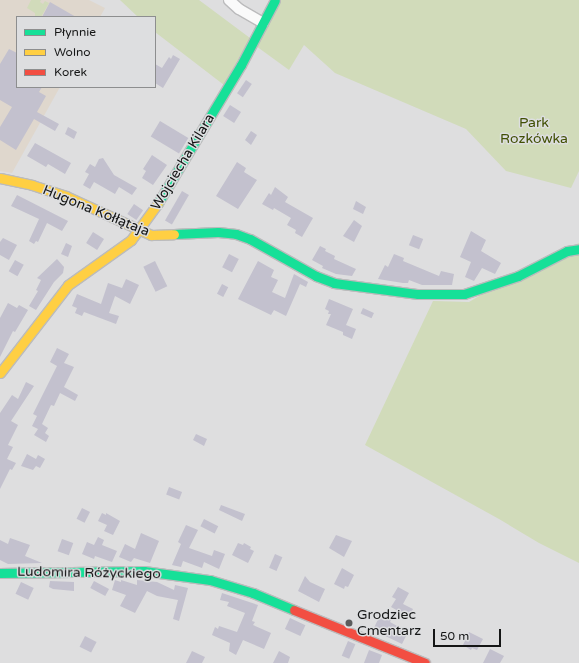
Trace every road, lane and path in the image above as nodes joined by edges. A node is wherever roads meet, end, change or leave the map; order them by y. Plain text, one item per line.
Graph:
1 (229, 0) edge
2 (275, 0) edge
3 (263, 23) junction
4 (0, 178) edge
5 (139, 231) junction
6 (579, 249) edge
7 (0, 373) edge
8 (0, 573) edge
9 (425, 663) edge

1 - 3 street
2 - 3 street, Wojciecha Kilara
3 - 5 street, Wojciecha Kilara
4 - 5 street, Hugona Kołłątaja
5 - 6 street, Hugona Kołłątaja
5 - 7 street, Wojciecha Kilara
8 - 9 street, Ludomira Różyckiego

